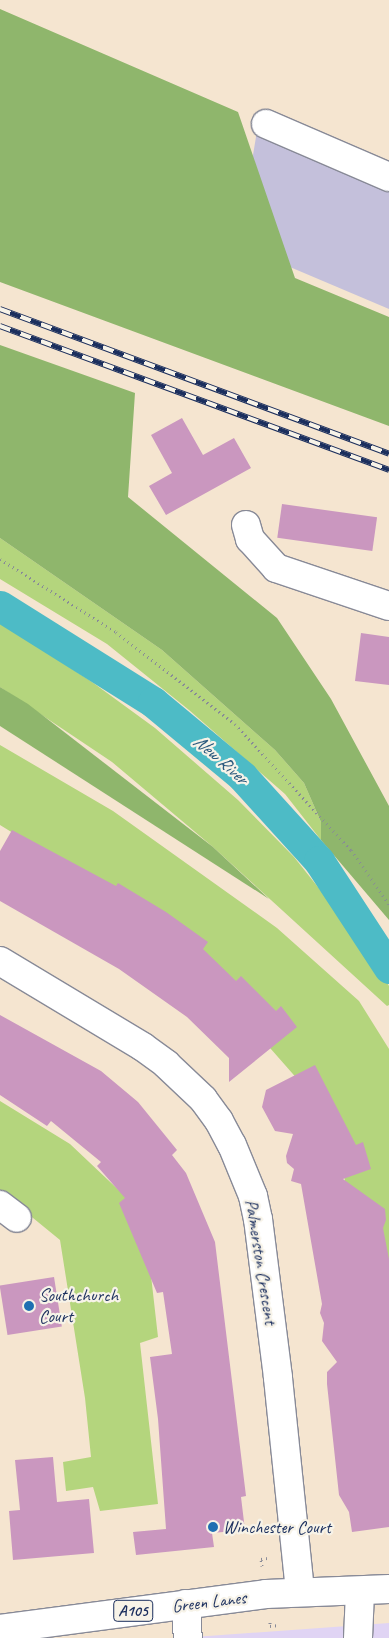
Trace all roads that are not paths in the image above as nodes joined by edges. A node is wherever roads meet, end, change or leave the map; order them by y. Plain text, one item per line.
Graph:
1 (266, 124) dead end
2 (389, 177) edge
3 (246, 525) dead end
4 (389, 606) edge
5 (0, 961) edge
6 (389, 1589) edge
7 (300, 1592) junction
8 (360, 1592) junction
9 (186, 1604) junction
10 (0, 1629) edge
11 (188, 1638) edge
12 (358, 1638) edge

1 - 2 street
3 - 4 street
5 - 7 street, Palmerston Crescent
6 - 8 street, Green Lanes / A105
7 - 8 street, Green Lanes / A105
7 - 9 street, Green Lanes / A105
8 - 12 street
9 - 10 street, Green Lanes / A105
9 - 11 street

